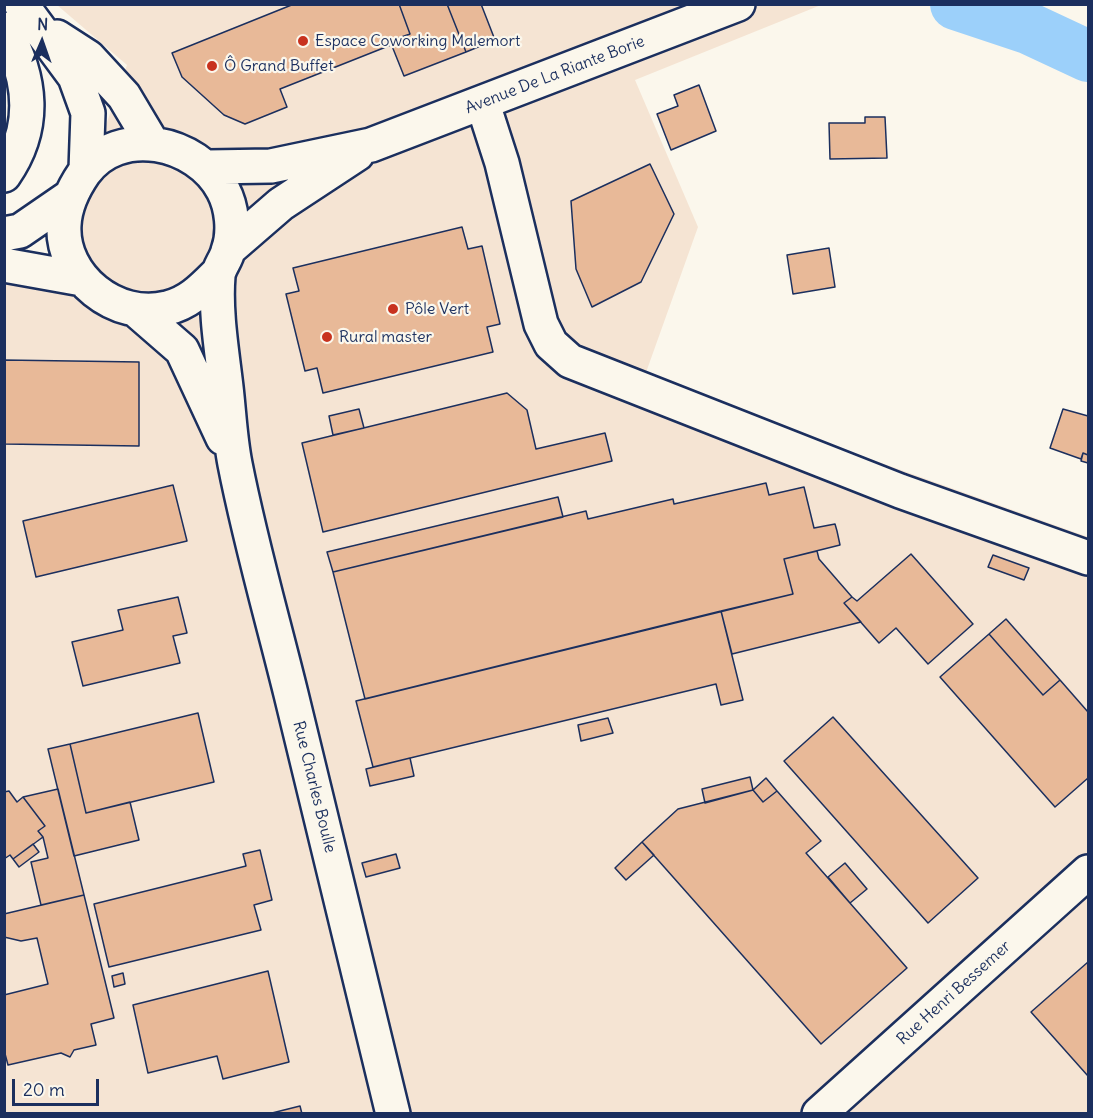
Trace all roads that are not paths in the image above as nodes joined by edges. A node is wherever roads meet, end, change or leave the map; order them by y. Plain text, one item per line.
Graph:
1 (738, 4) edge
2 (30, 16) edge
3 (4, 29) edge
4 (483, 104) junction
5 (152, 143) junction
6 (371, 145) junction
7 (208, 167) junction
8 (86, 170) junction
9 (4, 175) edge
10 (69, 198) junction
11 (4, 234) edge
12 (224, 261) junction
13 (4, 265) edge
14 (82, 279) junction
15 (136, 310) junction
16 (234, 461) junction
17 (1089, 558) edge
18 (1089, 872) edge
19 (393, 1113) edge
20 (819, 1113) edge

1 - 4 street, Avenue De La Riante Borie
2 - 5 street
2 - 8 street
3 - 9 street
4 - 6 street, Avenue De La Riante Borie
4 - 17 street
5 - 7 street
5 - 8 street
6 - 7 street, Avenue De La Riante Borie
6 - 12 street, Avenue De La Riante Borie
7 - 12 street
8 - 10 street
10 - 11 street
10 - 14 street
12 - 15 street
12 - 16 street, Rue Charles Boulle
13 - 14 street
14 - 15 street
15 - 16 street, Rue Charles Boulle
16 - 19 street, Rue Charles Boulle
18 - 20 street, Rue Henri Bessemer

